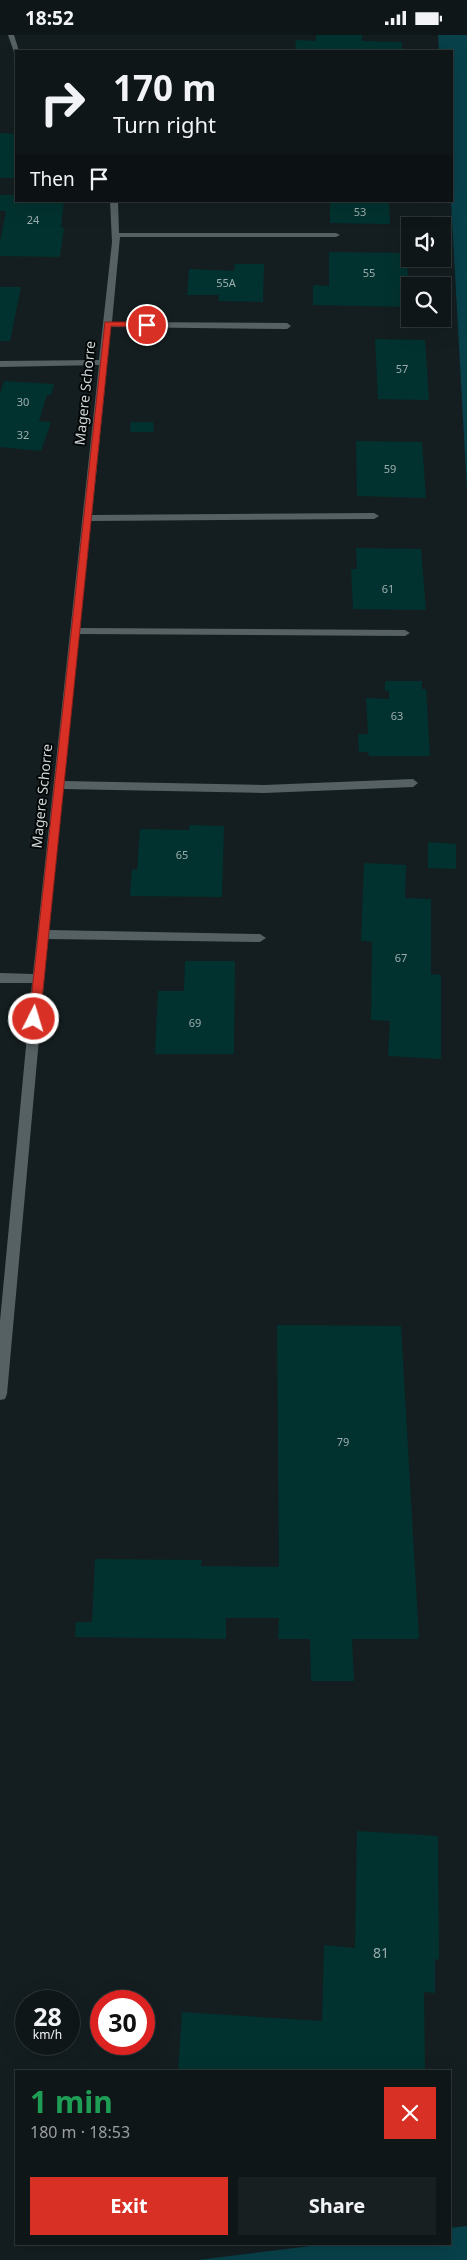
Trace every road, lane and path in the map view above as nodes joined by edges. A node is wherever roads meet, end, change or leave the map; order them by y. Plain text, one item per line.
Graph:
1 (11, 35) edge
2 (16, 50) edge
3 (114, 202) edge
4 (116, 235) junction
5 (336, 235) dead end
6 (108, 324) junction
7 (287, 327) dead end
8 (104, 362) junction
9 (0, 363) edge
10 (374, 516) dead end
11 (87, 518) junction
12 (75, 631) junction
13 (405, 633) dead end
14 (413, 783) dead end
15 (59, 785) junction
16 (42, 934) junction
17 (260, 938) dead end
18 (0, 978) edge
19 (38, 979) junction
20 (0, 1394) edge

1 - 2 street
3 - 4 street, Magere Schorre
4 - 5 street
4 - 6 street, Magere Schorre
6 - 7 street
6 - 8 street, Magere Schorre
8 - 9 street
8 - 11 street, Magere Schorre
10 - 11 street
11 - 12 street, Magere Schorre
12 - 13 street
12 - 15 street, Magere Schorre
14 - 15 street
15 - 16 street, Magere Schorre
16 - 17 street
16 - 19 street, Magere Schorre
18 - 19 street
19 - 20 street, Magere Schorre

